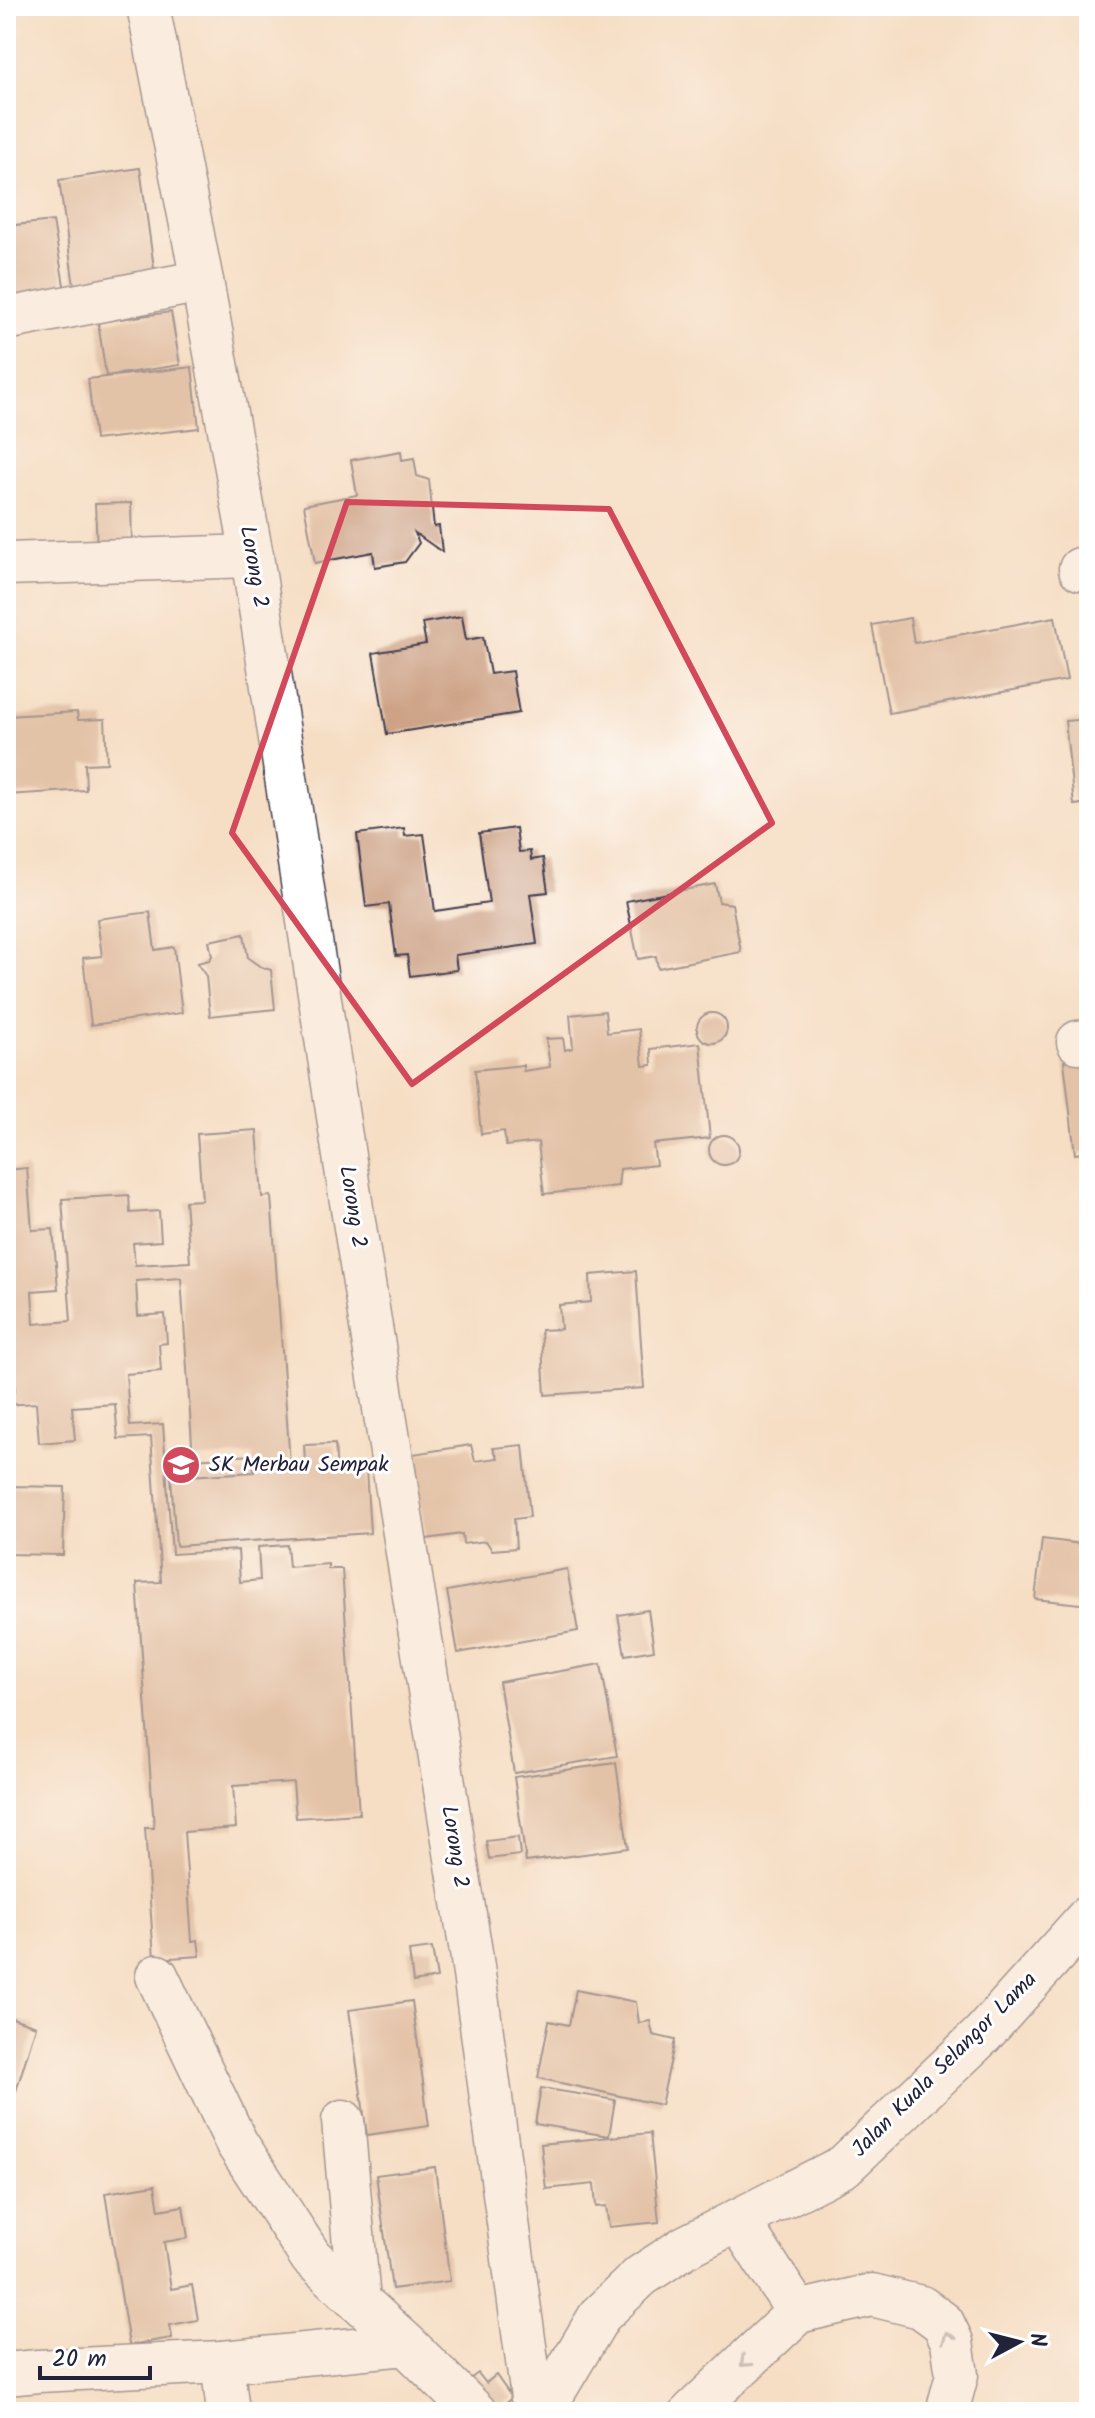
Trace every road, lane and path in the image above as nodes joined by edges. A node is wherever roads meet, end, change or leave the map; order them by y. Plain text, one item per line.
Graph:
1 (148, 6) edge
2 (202, 281) junction
3 (6, 319) edge
4 (252, 556) junction
5 (6, 564) edge
6 (1089, 1916) edge
7 (157, 1976) dead end
8 (343, 2121) dead end
9 (738, 2220) junction
10 (359, 2301) junction
11 (798, 2312) junction
12 (406, 2344) junction
13 (222, 2362) junction
14 (6, 2374) edge
15 (228, 2412) edge
16 (475, 2412) edge
17 (534, 2412) edge
18 (542, 2412) edge
19 (692, 2412) edge
20 (947, 2412) edge

1 - 2 street, Lorong 2
2 - 3 street
2 - 4 street, Lorong 2
4 - 5 street
4 - 17 street, Lorong 2
6 - 9 street, Jalan Kuala Selangor Lama
7 - 10 street
8 - 10 street
9 - 11 street
9 - 18 street, Jalan Kuala Selangor Lama
10 - 12 street
11 -> 19 street
20 -> 11 street
12 - 13 street
12 - 16 street
13 - 14 street
13 - 15 street

